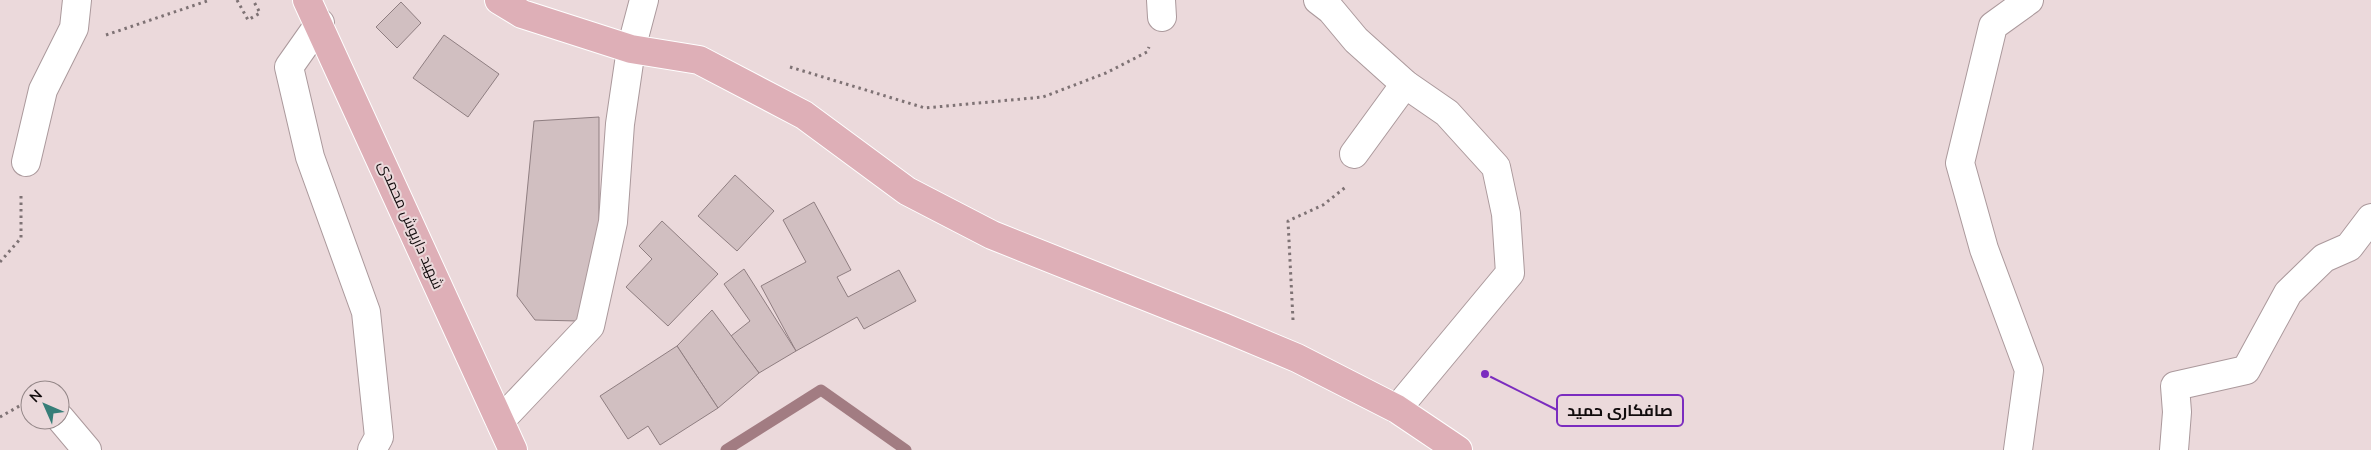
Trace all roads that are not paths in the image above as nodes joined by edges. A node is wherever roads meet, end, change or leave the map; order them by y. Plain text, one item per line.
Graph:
1 (77, 0) edge
2 (499, 0) edge
3 (644, 0) edge
4 (1318, 0) edge
5 (2029, 0) edge
6 (314, 12) edge
7 (631, 48) junction
8 (1405, 84) junction
9 (1354, 154) road end
10 (26, 162) road end
11 (2371, 218) edge
12 (1397, 409) junction
13 (500, 421) junction
14 (70, 430) edge
15 (87, 450) edge
16 (372, 450) edge
17 (513, 450) edge
18 (1458, 450) edge
19 (2018, 450) edge
20 (2174, 450) edge

1 - 10 street
2 - 7 main road
3 - 7 street
4 - 8 street
5 - 19 street
6 - 13 main road, شهید داریوش محمدی
6 - 16 street
7 - 12 main road
7 - 13 street
8 - 9 street
8 - 12 street
11 - 20 street
12 - 18 main road
13 - 17 main road, شهید داریوش محمدی
14 - 15 street

